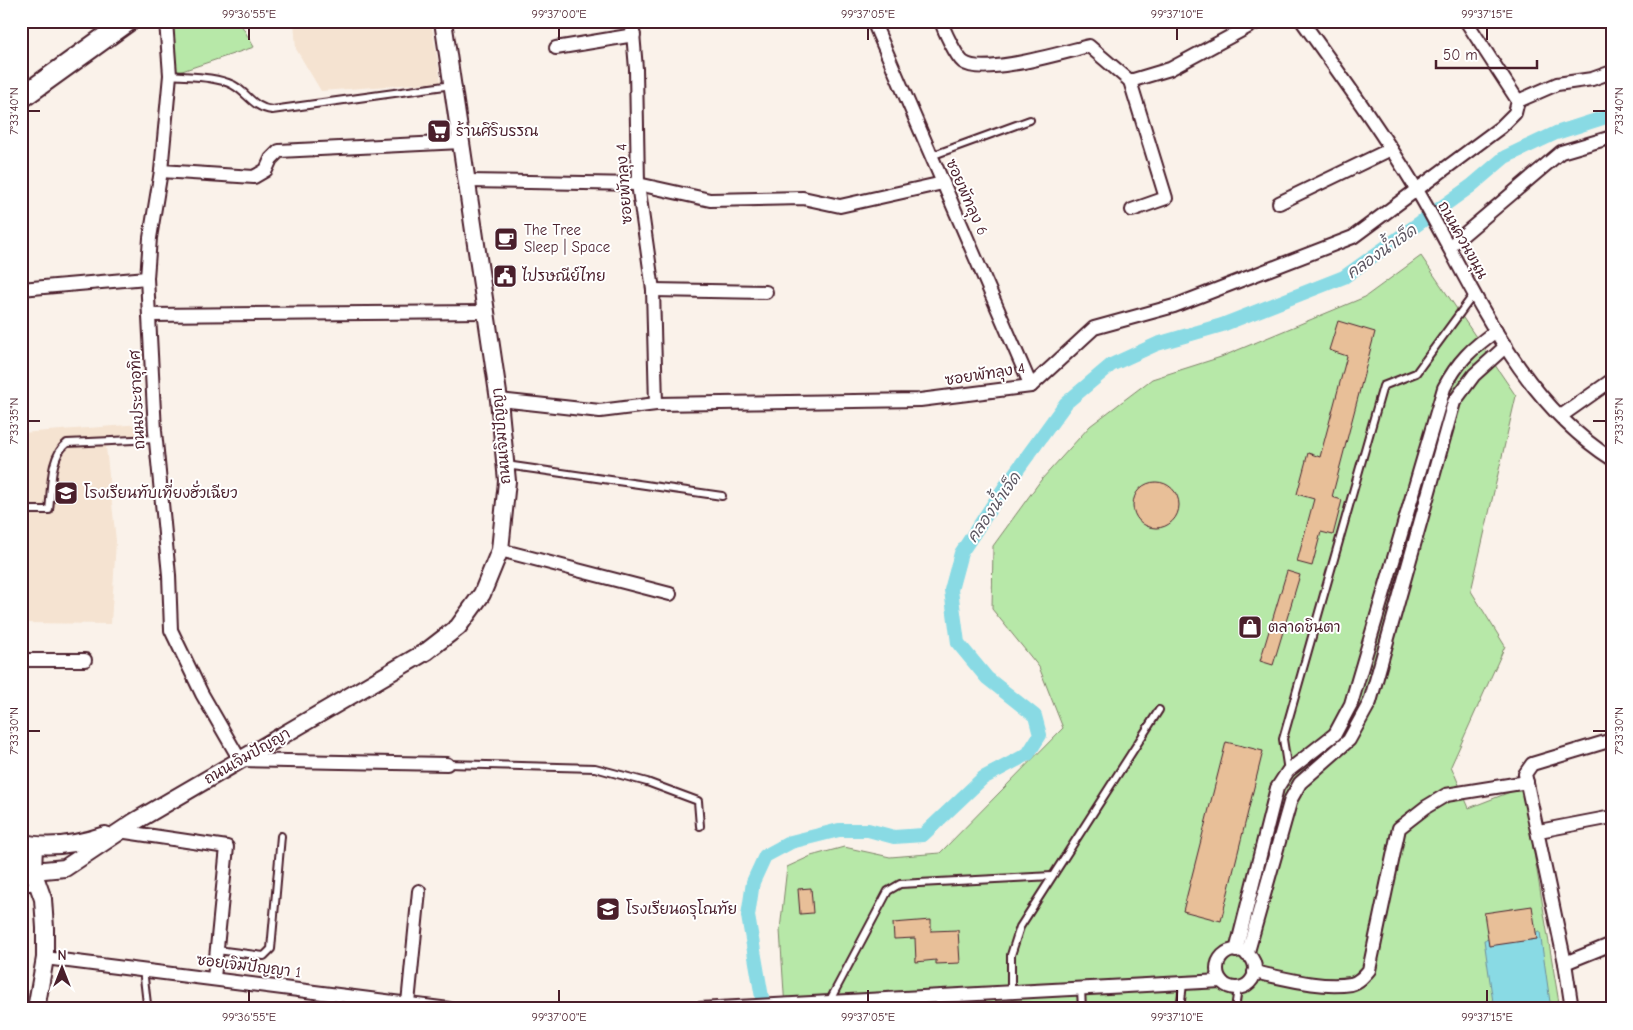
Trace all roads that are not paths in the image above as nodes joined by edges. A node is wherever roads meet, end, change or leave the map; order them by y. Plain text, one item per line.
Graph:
1 (128, 21) edge
2 (166, 21) edge
3 (443, 21) edge
4 (632, 21) edge
5 (873, 21) edge
6 (941, 21) edge
7 (1259, 21) edge
8 (1302, 21) edge
9 (1466, 21) edge
10 (634, 35) junction
11 (556, 48) dead end
12 (1612, 72) edge
13 (170, 76) junction
14 (1130, 81) junction
15 (453, 85) junction
16 (21, 98) edge
17 (1518, 101) junction
18 (1030, 120) dead end
19 (1612, 137) edge
20 (461, 142) junction
21 (1391, 149) junction
22 (931, 156) junction
23 (160, 171) junction
24 (467, 181) junction
25 (943, 183) junction
26 (638, 184) junction
27 (1417, 190) junction
28 (1279, 203) dead end
29 (1132, 210) dead end
30 (1448, 244) junction
31 (147, 278) junction
32 (21, 289) edge
33 (653, 290) junction
34 (766, 292) dead end
35 (1474, 294) junction
36 (485, 312) junction
37 (149, 315) junction
38 (1496, 331) junction
39 (1506, 346) junction
40 (1612, 380) edge
41 (1031, 386) junction
42 (1441, 396) junction
43 (499, 400) junction
44 (1454, 402) junction
45 (656, 404) junction
46 (1561, 416) junction
47 (156, 439) junction
48 (1608, 453) edge
49 (506, 465) junction
50 (722, 496) dead end
51 (21, 510) edge
52 (500, 550) junction
53 (670, 594) dead end
54 (1376, 620) junction
55 (1394, 623) junction
56 (21, 660) edge
57 (84, 660) dead end
58 (1159, 710) dead end
59 (1612, 740) edge
60 (1326, 741) junction
61 (1336, 753) junction
62 (240, 760) junction
63 (447, 764) joint
64 (1288, 771) junction
65 (1527, 782) junction
66 (1612, 817) edge
67 (700, 826) dead end
68 (119, 831) junction
69 (1539, 831) junction
70 (281, 836) dead end
71 (27, 844) edge
72 (31, 875) edge
73 (1052, 876) junction
74 (21, 888) edge
75 (419, 891) dead end
76 (1612, 944) edge
77 (217, 950) junction
78 (1242, 953) junction
79 (45, 958) junction
80 (1565, 963) junction
81 (143, 969) junction
82 (1254, 972) junction
83 (214, 978) junction
84 (1221, 981) junction
85 (1183, 984) junction
86 (1238, 988) junction
87 (1080, 989) junction
88 (1012, 992) junction
89 (829, 1002) junction
90 (408, 1004) junction
91 (393, 1005) edge
92 (846, 1005) edge
93 (443, 1008) edge
94 (703, 1008) edge
95 (36, 1009) edge
96 (151, 1009) edge
97 (1082, 1009) edge
98 (1180, 1009) edge
99 (1235, 1009) edge
100 (1572, 1009) edge

1 - 16 main road
2 - 13 street, ถนนประชาอุทิศ
3 - 15 street, ถนนเจิมปัญญา
4 - 10 street, ซอยพัทลุง 4
5 - 22 street, ซอยพัทลุง 6
6 - 14 street
7 - 14 street
8 - 21 street, ถนนควนขนุน
9 - 17 street
10 - 11 street
10 - 26 street, ซอยพัทลุง 4
12 - 17 street
13 - 15 lane
13 - 23 street, ถนนประชาอุทิศ
14 - 29 street
15 - 20 street, ถนนเจิมปัญญา
17 - 27 street, ซอยพัทลุง 4
18 - 22 lane
19 - 30 street
20 - 23 street
20 - 24 street, ถนนเจิมปัญญา
21 - 27 street, ถนนควนขนุน
21 - 28 street
22 - 25 street, ซอยพัทลุง 6
23 - 31 street, ถนนประชาอุทิศ
24 - 26 street
24 - 36 street, ถนนเจิมปัญญา
25 - 26 street
25 - 41 street, ซอยพัทลุง 6
26 - 33 street, ซอยพัทลุง 4
27 - 30 street, ถนนควนขนุน
27 - 41 street, ซอยพัทลุง 4
30 - 35 street, ถนนควนขนุน
31 - 32 street
31 - 37 street, ถนนประชาอุทิศ
33 - 34 street
33 - 45 street, ซอยพัทลุง 4
35 - 38 street, ถนนควนขนุน
35 - 64 lane
36 - 37 street
36 - 43 street, ถนนเจิมปัญญา
37 - 47 street, ถนนประชาอุทิศ
38 - 39 street, ถนนควนขนุน
38 - 42 street
39 - 44 street
39 - 46 street, ถนนควนขนุน
40 - 46 street
41 - 45 street, ซอยพัทลุง 4
42 - 44 street
42 - 54 street
43 - 45 street, ซอยพัทลุง 4
43 - 49 street, ถนนเจิมปัญญา
44 - 55 street
46 - 48 street, ถนนควนขนุน
47 - 51 lane
47 - 62 street, ถนนประชาอุทิศ
49 - 50 lane
49 - 52 street, ถนนเจิมปัญญา
52 - 53 street
52 - 62 street, ถนนเจิมปัญญา
54 - 55 street
54 - 60 street
55 - 61 street
56 - 57 street
58 - 73 lane
59 - 65 street
60 - 61 street
60 - 64 street
61 - 78 street
62 - 63 street
62 - 68 street, ถนนเจิมปัญญา
63 - 67 lane
64 - 78 street
65 - 69 street
65 - 82 street
66 - 69 street
68 - 71 street
68 - 72 street
68 - 77 street
69 - 80 street
70 - 77 lane
71 - 72 street
72 - 74 lane
72 - 79 street
73 - 88 lane
73 - 89 lane
75 - 90 street
76 - 80 street
77 - 83 street
78 - 82 street
78 - 84 street
79 - 81 street, ซอยเจิมปัญญา 1
79 - 95 street
80 - 100 street
81 - 83 street, ซอยเจิมปัญญา 1
81 - 96 lane
82 - 86 street
83 - 91 street, ซอยเจิมปัญญา 1
84 - 85 street
84 - 86 street
85 - 87 street
85 - 98 lane
86 - 99 lane
87 - 88 street
87 - 97 lane
88 - 92 street
89 - 92 street
89 - 94 street
90 - 91 street, ซอยเจิมปัญญา 1
90 - 93 street, ซอยเจิมปัญญา 1

